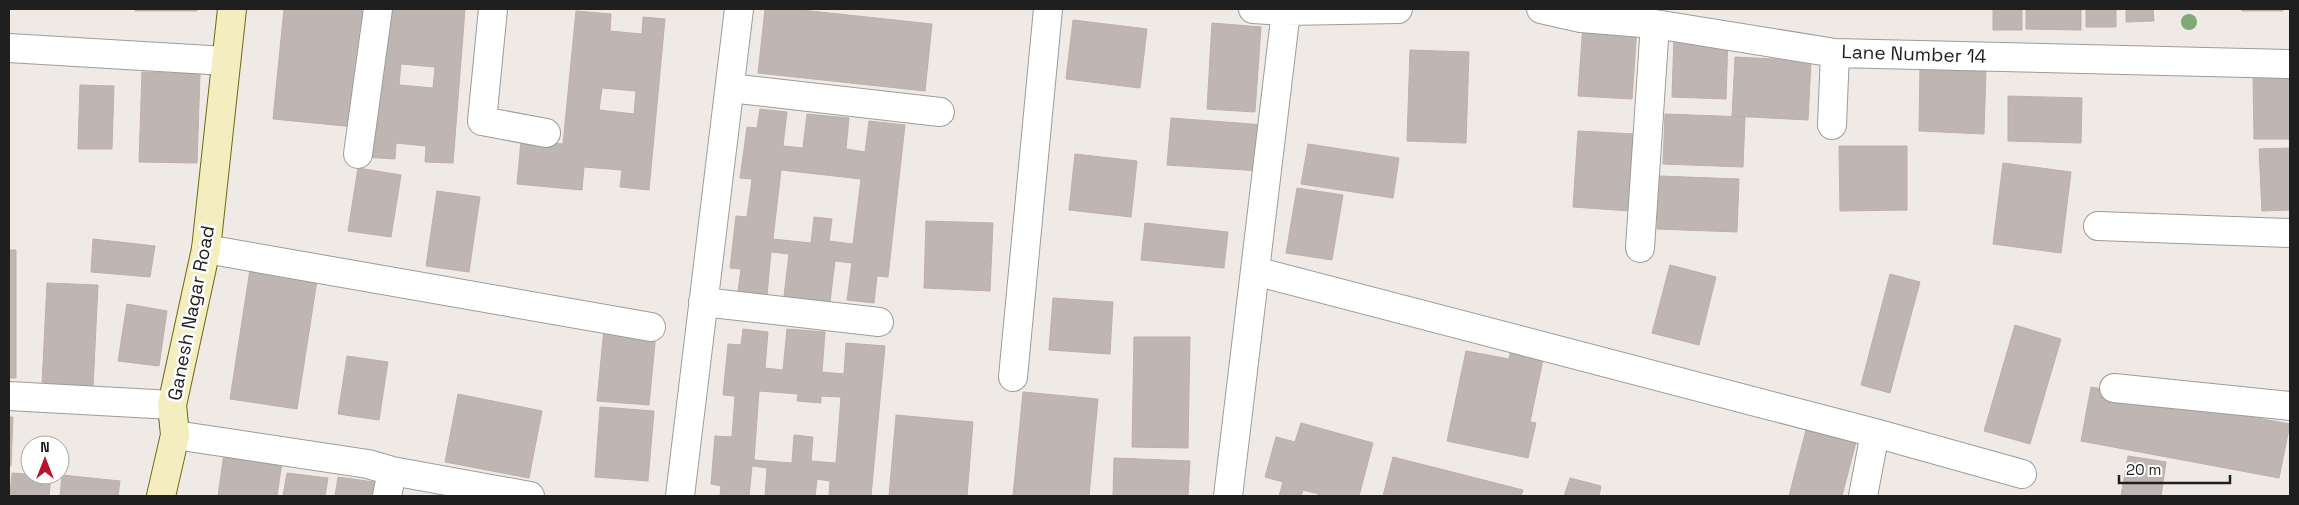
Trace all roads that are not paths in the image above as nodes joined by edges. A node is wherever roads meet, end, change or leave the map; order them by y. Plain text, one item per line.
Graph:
1 (232, 9) edge
2 (378, 9) edge
3 (493, 9) edge
4 (739, 9) edge
5 (1048, 9) edge
6 (1253, 9) edge
7 (1398, 9) edge
8 (1541, 9) edge
9 (1286, 11) junction
10 (1655, 24) junction
11 (9, 48) edge
12 (1834, 53) junction
13 (226, 61) junction
14 (2290, 64) edge
15 (730, 88) junction
16 (940, 112) dead end
17 (1832, 125) dead end
18 (546, 133) dead end
19 (358, 154) dead end
20 (2098, 226) dead end
21 (2290, 233) edge
22 (1640, 248) dead end
23 (206, 249) junction
24 (1255, 271) junction
25 (703, 302) junction
26 (879, 322) dead end
27 (652, 327) dead end
28 (1013, 376) dead end
29 (2114, 388) dead end
30 (9, 396) edge
31 (172, 406) junction
32 (2290, 406) edge
33 (1875, 433) junction
34 (175, 435) junction
35 (2022, 474) dead end
36 (389, 484) edge
37 (161, 496) edge
38 (530, 496) edge
39 (680, 496) edge
40 (1228, 496) edge
41 (1862, 496) edge

1 - 13 street, Ganesh Nagar Road
2 - 19 street
3 - 18 street
4 - 15 street
5 - 28 street
6 - 9 street
7 - 9 street
8 - 10 street, Lane Number 14
9 - 24 street
10 - 12 street, Lane Number 14
10 - 22 street
11 - 13 street
12 - 14 street, Lane Number 14
12 - 17 street
13 - 23 street, Ganesh Nagar Road
15 - 16 street
15 - 25 street
20 - 21 street
23 - 27 street
23 - 31 street, Ganesh Nagar Road
24 - 33 street
24 - 40 street
25 - 26 street
25 - 39 street
29 - 32 street
30 - 31 street
31 - 34 street, Ganesh Nagar Road
33 - 35 street
33 - 41 street
34 - 36 street
34 - 37 street, Ganesh Nagar Road
36 - 38 street

